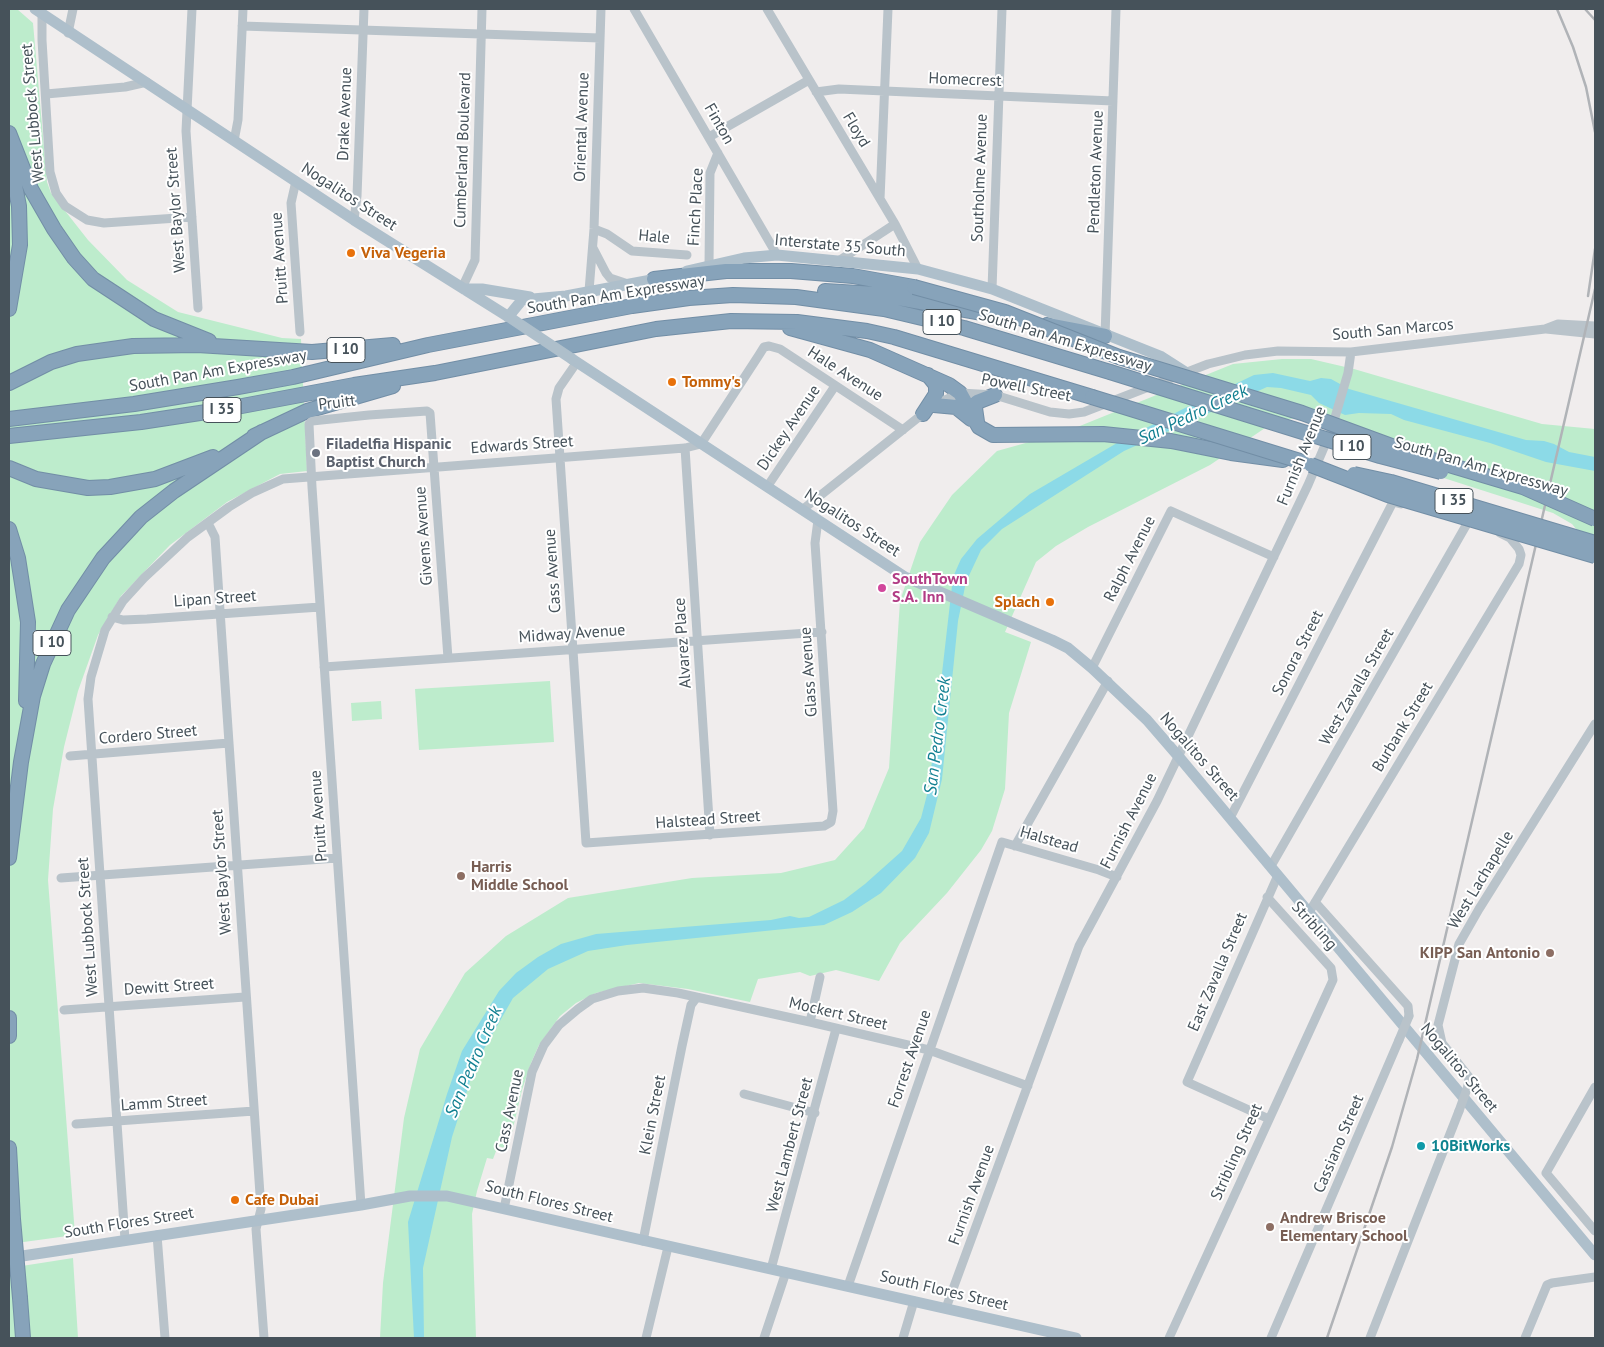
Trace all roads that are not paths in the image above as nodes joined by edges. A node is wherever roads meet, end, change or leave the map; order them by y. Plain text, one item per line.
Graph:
1 (73, 9) edge
2 (192, 9) edge
3 (243, 9) edge
4 (364, 9) edge
5 (482, 9) edge
6 (601, 9) edge
7 (634, 9) edge
8 (767, 9) edge
9 (888, 9) edge
10 (1002, 9) edge
11 (1116, 9) edge
12 (38, 11) edge
13 (773, 13) edge
14 (242, 26) junction
15 (363, 30) junction
16 (68, 33) junction
17 (482, 34) junction
18 (600, 38) junction
19 (809, 80) junction
20 (147, 82) junction
21 (816, 92) junction
22 (886, 92) junction
23 (46, 94) junction
24 (998, 97) junction
25 (1113, 101) junction
26 (188, 111) junction
27 (9, 133) edge
28 (709, 137) junction
29 (234, 141) junction
30 (718, 153) junction
31 (9, 155) edge
32 (296, 181) junction
33 (880, 200) junction
34 (192, 217) junction
35 (354, 220) junction
36 (895, 224) junction
37 (594, 229) junction
38 (592, 245) junction
39 (687, 255) dead end
40 (777, 255) junction
41 (840, 260) junction
42 (709, 265) junction
43 (918, 269) junction
44 (654, 279) junction
45 (628, 284) junction
46 (462, 288) junction
47 (992, 289) junction
48 (588, 291) junction
49 (769, 295) junction
50 (534, 298) junction
51 (198, 308) dead end
52 (9, 309) edge
53 (510, 318) junction
54 (760, 320) junction
55 (1595, 326) edge
56 (1545, 329) junction
57 (300, 332) dead end
58 (1595, 334) edge
59 (1105, 336) junction
60 (428, 344) junction
61 (231, 348) junction
62 (1351, 352) junction
63 (574, 360) junction
64 (1185, 372) junction
65 (434, 373) junction
66 (928, 375) junction
67 (9, 383) edge
68 (835, 386) junction
69 (960, 393) junction
70 (995, 395) junction
71 (929, 409) junction
72 (369, 415) joint
73 (16, 418) edge
74 (309, 424) joint
75 (979, 427) junction
76 (903, 430) junction
77 (262, 432) junction
78 (9, 436) edge
79 (701, 444) junction
80 (685, 448) junction
81 (559, 457) junction
82 (1307, 464) junction
83 (434, 466) junction
84 (9, 468) edge
85 (311, 475) junction
86 (767, 487) junction
87 (802, 510) junction
88 (1595, 519) edge
89 (818, 520) junction
90 (1468, 522) junction
91 (208, 523) junction
92 (1487, 524) junction
93 (9, 529) edge
94 (1595, 543) edge
95 (1595, 556) edge
96 (1274, 557) junction
97 (1595, 562) edge
98 (320, 607) junction
99 (220, 613) junction
100 (112, 617) junction
101 (822, 632) junction
102 (698, 641) junction
103 (573, 649) junction
104 (448, 658) junction
105 (324, 667) junction
106 (1092, 668) junction
107 (1108, 682) junction
108 (1595, 724) edge
109 (229, 743) junction
110 (91, 754) junction
111 (70, 756) dead end
112 (1179, 757) junction
113 (21, 762) junction
114 (1230, 818) junction
115 (830, 822) joint
116 (710, 835) junction
117 (1002, 842) joint
118 (586, 844) joint
119 (1015, 846) junction
120 (9, 858) edge
121 (337, 858) junction
122 (237, 866) junction
123 (1275, 871) junction
124 (100, 876) junction
125 (61, 878) dead end
126 (1117, 878) junction
127 (1267, 897) junction
128 (1315, 902) junction
129 (1308, 914) junction
130 (820, 977) dead end
131 (1333, 977) joint
132 (246, 997) junction
133 (697, 997) junction
134 (109, 1006) junction
135 (64, 1010) dead end
136 (1409, 1016) joint
137 (9, 1018) edge
138 (810, 1022) junction
139 (836, 1029) junction
140 (9, 1036) edge
141 (928, 1050) junction
142 (1028, 1086) junction
143 (1595, 1087) edge
144 (744, 1094) dead end
145 (254, 1111) junction
146 (815, 1112) junction
147 (1269, 1119) junction
148 (116, 1122) junction
149 (76, 1124) dead end
150 (9, 1148) edge
151 (360, 1205) junction
152 (504, 1209) junction
153 (258, 1220) junction
154 (1595, 1231) edge
155 (157, 1235) junction
156 (125, 1240) junction
157 (643, 1241) junction
158 (668, 1247) junction
159 (1595, 1255) edge
160 (9, 1258) edge
161 (771, 1269) junction
162 (786, 1272) junction
163 (1595, 1277) edge
164 (848, 1286) junction
165 (914, 1301) junction
166 (946, 1308) junction
167 (23, 1338) edge
168 (164, 1338) edge
169 (264, 1338) edge
170 (646, 1338) edge
171 (764, 1338) edge
172 (903, 1338) edge
173 (1073, 1338) edge
174 (1169, 1338) edge
175 (1271, 1338) edge
176 (1370, 1338) edge
177 (1525, 1338) edge

1 - 16 street
2 - 26 street, West Baylor Street
3 - 14 street
4 - 15 street, Drake Avenue
5 - 17 street, Cumberland Boulevard
6 - 18 street, Oriental Avenue
7 - 28 street, Finton
8 - 13 street, Floyd
9 - 22 street
10 - 24 street, Southolme Avenue
11 - 25 street, Pendleton Avenue
12 - 16 main road, Nogalitos Street
12 - 23 street, West Lubbock Street
13 - 19 street, Floyd
14 - 15 street
14 - 29 street
15 - 17 street
15 - 35 street, Drake Avenue
16 - 20 main road, Nogalitos Street
17 - 18 street
17 - 46 street, Cumberland Boulevard
18 - 37 street, Oriental Avenue
19 - 21 street, Floyd
19 - 28 street
20 - 23 street
20 - 26 main road, Nogalitos Street
21 - 22 street, Homecrest
21 - 33 street, Floyd
22 - 24 street, Homecrest
22 - 33 street
23 - 34 street, West Lubbock Street
24 - 25 street, Homecrest
24 - 47 street, Southolme Avenue
25 - 59 street, Pendleton Avenue
26 - 29 main road, Nogalitos Street
26 - 34 street, West Baylor Street
27 - 61 highway
28 - 30 street, Finton
29 - 32 main road, Nogalitos Street
30 - 40 street, Finton
30 - 42 street, Finch Place
31 - 52 highway
32 - 35 main road, Nogalitos Street
32 - 57 street, Pruitt Avenue
33 - 36 street, Floyd
34 - 51 street, West Baylor Street
35 - 46 main road, Nogalitos Street
36 - 41 street
36 - 43 street, Floyd
37 - 38 street, Oriental Avenue
37 - 39 street, Hale
38 - 45 street
38 - 48 street, Oriental Avenue
40 - 41 main road, Interstate 35 South
40 - 42 main road, Interstate 35 South
41 - 43 main road, Interstate 35 South
42 - 44 main road, Interstate 35 South
43 - 47 main road, Interstate 35 South
44 - 45 main road, Interstate 35 South
44 - 88 highway, bridge
45 - 48 main road, Interstate 35 South
46 - 50 main road, Interstate 35 South
46 - 53 main road, Nogalitos Street
47 - 59 main road, Interstate 35 South
48 - 50 main road, Interstate 35 South
49 - 59 highway
49 - 60 highway, South Pan Am Expressway / I 10
49 - 88 highway, South Pan Am Expressway / I 10, bridge
50 - 53 main road, Interstate 35 South
53 - 63 main road, Nogalitos Street, bridge
54 - 65 highway, I 10
54 - 66 highway
54 - 82 highway, I 10, bridge
55 - 56 street, South San Marcos
56 - 58 street, South San Marcos
56 - 62 street, South San Marcos
59 - 64 main road, Interstate 35 South
60 - 61 highway, I 10
60 - 73 highway, South Pan Am Expressway / I 35
61 - 67 highway, I 10
62 - 64 street, South San Marcos
62 - 96 street, Furnish Avenue
63 - 79 main road, Nogalitos Street
63 - 81 street, Cass Avenue
64 - 70 street, Powell Street
65 - 77 highway, I 10
65 - 78 highway, I 35
66 - 69 highway
66 - 71 highway
68 - 76 street, Hale Avenue
68 - 79 street, Hale Avenue
68 - 86 street, Dickey Avenue
69 - 70 street, Powell Street
69 - 71 street, Powell Street
69 - 75 highway
70 - 75 highway
71 - 75 highway
71 - 76 street, Powell Street
72 - 74 street, Pruitt
72 - 83 street, Givens Avenue
74 - 85 street, Pruitt Avenue
75 - 82 highway, bridge
76 - 87 street, Powell Street
77 - 84 highway
77 - 113 highway, I 10
79 - 80 street, Edwards Street
79 - 86 main road, Nogalitos Street
80 - 81 street, Edwards Street
80 - 102 street, Alvarez Place
81 - 83 street, Edwards Street
81 - 103 street, Cass Avenue
82 - 92 highway, I 10, bridge
82 - 94 highway, I 35, bridge
83 - 85 street, Edwards Street
83 - 104 street, Givens Avenue
85 - 91 street, Edwards Street
85 - 98 street, Pruitt Avenue
86 - 87 main road, Nogalitos Street
87 - 89 main road, Nogalitos Street
89 - 101 street, Glass Avenue
89 - 106 main road, Nogalitos Street
90 - 114 street, Sonora Street
90 - 123 street, West Zavalla Street
90 - 128 street, Burbank Street
91 - 99 street, West Baylor Street
91 - 100 street, Edwards Street
92 - 95 highway, I 10, bridge
92 - 97 highway, bridge
93 - 113 highway
96 - 106 street, Ralph Avenue
96 - 112 street, Furnish Avenue
98 - 99 street, Lipan Street
98 - 105 street, Pruitt Avenue
99 - 100 street, Lipan Street
99 - 109 street, West Baylor Street
100 - 110 street, West Lubbock Street
101 - 102 street, Midway Avenue
101 - 115 street, Glass Avenue
102 - 103 street, Midway Avenue
102 - 116 street, Alvarez Place
103 - 104 street, Midway Avenue
103 - 118 street, Cass Avenue
104 - 105 street, Midway Avenue
105 - 121 street, Pruitt Avenue
106 - 107 main road, Nogalitos Street
107 - 112 main road, Nogalitos Street
107 - 119 street
108 - 176 street, West Lachapelle, bridge
109 - 110 street, Cordero Street
109 - 122 street, West Baylor Street
110 - 111 street, Cordero Street
110 - 124 street, West Lubbock Street
112 - 114 main road, Nogalitos Street
112 - 126 street, Furnish Avenue
113 - 120 highway, I 10
114 - 123 main road, Nogalitos Street
115 - 116 street, Halstead Street
116 - 118 street, Halstead Street
117 - 119 street, Halstead
117 - 141 street, Forrest Avenue
119 - 126 street, Halstead
121 - 122 street
121 - 151 street, Pruitt Avenue
122 - 124 street
122 - 132 street, West Baylor Street
123 - 127 street, East Zavalla Street
123 - 129 main road, Nogalitos Street
124 - 125 street
124 - 134 street, West Lubbock Street
126 - 142 street, Furnish Avenue
127 - 131 street, Stribling
127 - 147 street, East Zavalla Street
128 - 129 street, Burbank Street
128 - 136 street, Nogalitos Street
129 - 159 main road, Nogalitos Street
130 - 138 street
131 - 147 street, Stribling Street
132 - 134 street, Dewitt Street
132 - 145 street, West Baylor Street
133 - 138 street, Mockert Street
133 - 152 street, Cass Avenue
133 - 157 street, Klein Street
134 - 135 street, Dewitt Street
134 - 148 street, West Lubbock Street
136 - 175 street, Cassiano Street, bridge
137 - 140 highway
138 - 139 street, Mockert Street
139 - 141 street, Mockert Street
139 - 146 street, West Lambert Street
141 - 142 street, Mockert Street
141 - 164 street, Forrest Avenue
142 - 166 street, Furnish Avenue
143 - 154 street
144 - 146 street
145 - 148 street, Lamm Street
145 - 153 street, West Baylor Street
146 - 161 street, West Lambert Street
147 - 174 street, Stribling Street
148 - 149 street, Lamm Street
148 - 156 street, West Lubbock Street
150 - 167 highway, bridge
151 - 152 main road, South Flores Street
151 - 153 main road, South Flores Street
152 - 157 main road, South Flores Street
153 - 155 main road, South Flores Street
153 - 169 street, West Baylor Street
155 - 156 main road, South Flores Street
155 - 168 street
156 - 160 main road, South Flores Street
157 - 158 main road, South Flores Street
158 - 161 main road, South Flores Street
158 - 170 street
161 - 162 main road, South Flores Street
162 - 164 main road, South Flores Street
162 - 171 street
163 - 177 street
164 - 165 main road, South Flores Street
165 - 166 main road, South Flores Street
165 - 172 street
166 - 173 main road, South Flores Street

